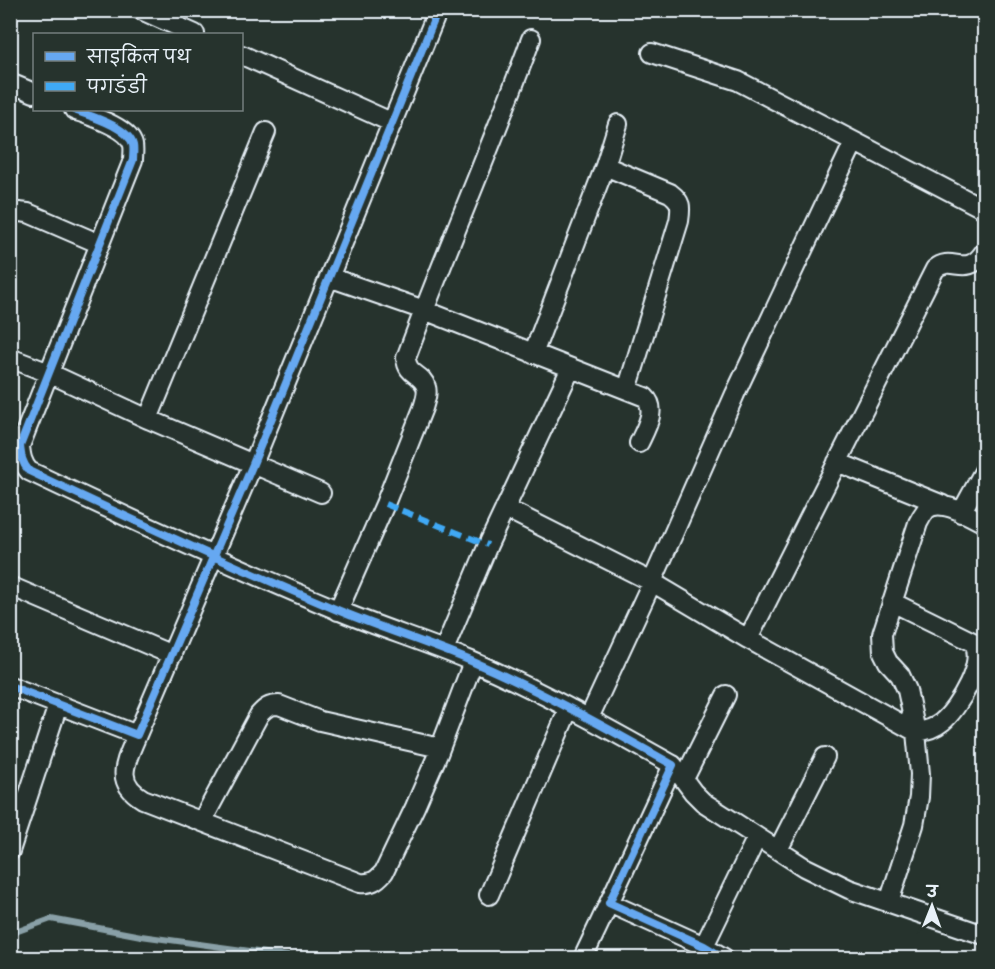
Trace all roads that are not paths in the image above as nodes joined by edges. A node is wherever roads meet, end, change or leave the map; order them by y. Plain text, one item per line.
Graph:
1 (141, 10) edge
2 (438, 10) edge
3 (193, 33) edge
4 (531, 39) dead end
5 (652, 53) dead end
6 (243, 55) edge
7 (10, 83) edge
8 (33, 93) edge
9 (76, 111) edge
10 (393, 123) junction
11 (618, 124) dead end
12 (266, 132) dead end
13 (854, 142) junction
14 (605, 166) junction
15 (984, 209) edge
16 (10, 213) edge
17 (100, 244) junction
18 (984, 252) edge
19 (328, 277) junction
20 (424, 310) junction
21 (533, 354) junction
22 (10, 358) edge
23 (571, 368) junction
24 (49, 373) junction
25 (627, 390) junction
26 (148, 419) junction
27 (639, 443) dead end
28 (837, 462) junction
29 (253, 464) junction
30 (984, 471) edge
31 (321, 493) dead end
32 (943, 505) junction
33 (505, 508) junction
34 (961, 513) junction
35 (984, 523) edge
36 (212, 557) junction
37 (652, 582) junction
38 (10, 586) edge
39 (892, 602) junction
40 (338, 611) junction
41 (748, 639) junction
42 (444, 650) junction
43 (172, 655) junction
44 (473, 662) junction
45 (10, 686) edge
46 (726, 695) dead end
47 (58, 705) junction
48 (569, 708) junction
49 (589, 718) junction
50 (916, 732) junction
51 (137, 735) junction
52 (440, 748) junction
53 (825, 757) dead end
54 (678, 772) junction
55 (202, 821) junction
56 (757, 837) junction
57 (777, 850) junction
58 (10, 851) edge
59 (489, 895) dead end
60 (890, 902) junction
61 (609, 903) junction
62 (984, 935) edge
63 (704, 946) junction
64 (583, 958) edge
65 (724, 958) edge

1 - 3 street
2 - 10 street
4 - 20 street
5 - 13 street
6 - 10 street
7 - 8 street
9 - 17 street
10 - 19 street
11 - 14 street
12 - 26 street
13 - 15 street
13 - 37 street
14 - 21 street
14 - 25 street
16 - 17 street
17 - 24 street
18 - 28 street
19 - 20 street
19 - 29 street
20 - 21 street
20 - 40 street
21 - 23 street
22 - 24 street
23 - 25 street
23 - 33 street
24 - 26 street
24 - 36 street
25 - 27 street
26 - 29 street
28 - 32 street
28 - 41 street
29 - 31 street
29 - 36 street
30 - 34 street
32 - 34 street
32 - 39 street
33 - 37 street
33 - 42 street
34 - 35 street
36 - 40 street
36 - 43 street
37 - 41 street
37 - 49 street
38 - 43 street
39 - 50 street
39 - 50 street
40 - 42 street
41 - 50 street
42 - 44 street
43 - 51 street
44 - 48 street
44 - 52 street
45 - 47 street
46 - 54 street
47 - 51 street
47 - 58 street
48 - 49 street
48 - 59 street
49 - 54 street
50 - 60 street
51 - 55 street
52 - 55 street
52 - 55 street
53 - 57 street
54 - 56 street
54 - 61 street
56 - 57 street
56 - 63 street
57 - 60 street
60 - 62 street
61 - 63 street
61 - 64 street
63 - 65 street

